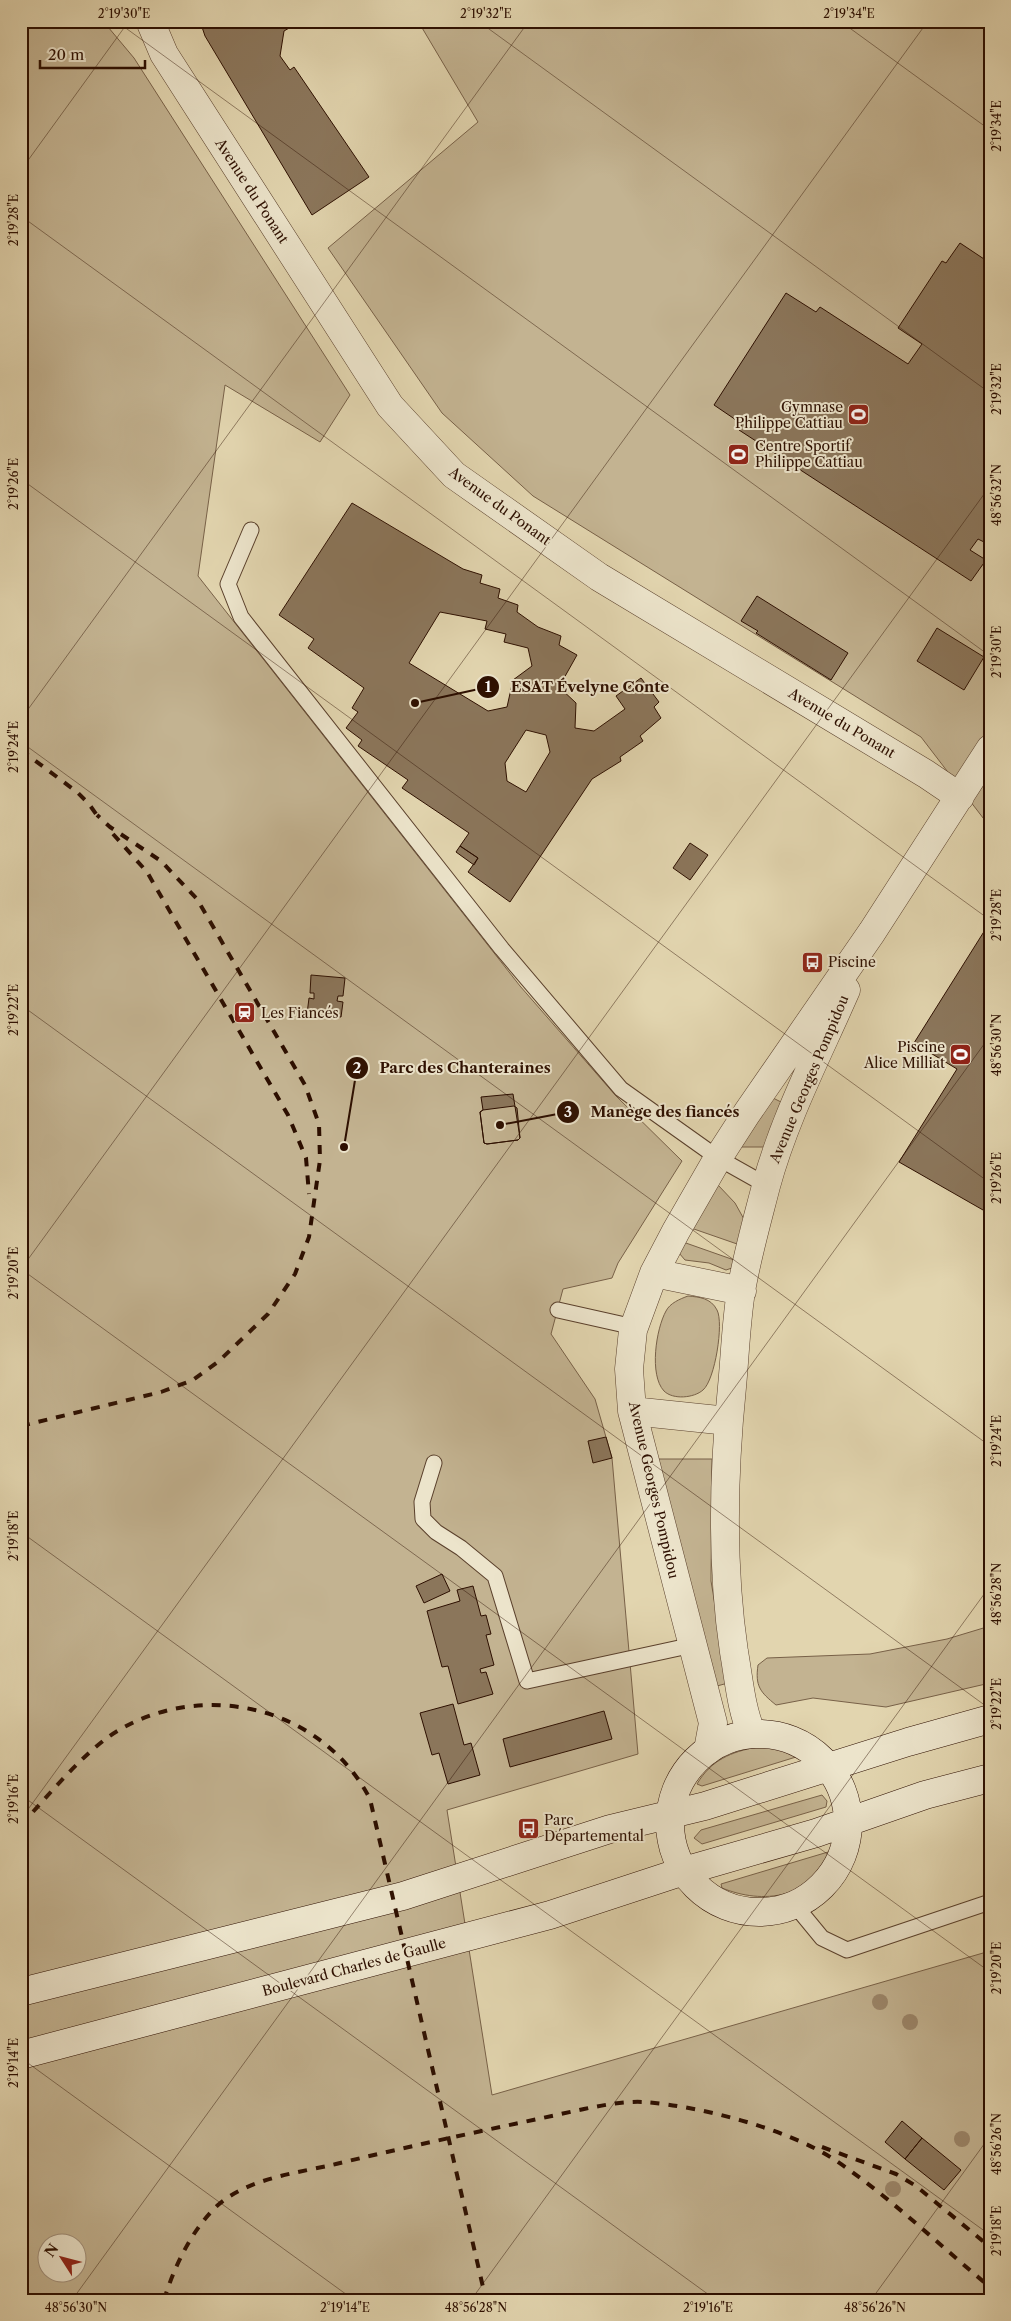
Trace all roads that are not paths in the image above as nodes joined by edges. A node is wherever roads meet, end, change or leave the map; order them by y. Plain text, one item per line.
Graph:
1 (150, 21) edge
2 (251, 530) dead end
3 (990, 749) edge
4 (960, 797) junction
5 (872, 932) junction
6 (718, 1158) junction
7 (766, 1185) junction
8 (654, 1274) junction
9 (742, 1291) junction
10 (558, 1310) dead end
11 (634, 1327) junction
12 (632, 1411) junction
13 (728, 1421) junction
14 (434, 1463) dead end
15 (693, 1645) junction
16 (990, 1719) edge
17 (752, 1734) junction
18 (708, 1750) junction
19 (828, 1768) junction
20 (990, 1778) edge
21 (670, 1814) junction
22 (848, 1821) junction
23 (684, 1871) junction
24 (990, 1902) edge
25 (794, 1904) junction
26 (21, 1992) edge
27 (21, 2055) edge

1 - 4 street, Avenue du Ponant
2 - 6 lane
3 - 4 street, Avenue Georges Pompidou
4 - 5 street, Avenue Georges Pompidou
5 - 6 street, Avenue Georges Pompidou
5 - 7 street, Avenue Georges Pompidou
6 - 7 lane
6 - 8 street, Avenue Georges Pompidou
7 - 9 street, Avenue Georges Pompidou
8 - 9 street
8 - 11 street, Avenue Georges Pompidou
9 - 13 street, Avenue Georges Pompidou
10 - 11 lane
11 - 12 street, Avenue Georges Pompidou
12 - 13 street
12 - 15 street, Avenue Georges Pompidou
13 - 17 street, Avenue Georges Pompidou
14 - 15 lane
15 - 18 street, Avenue Georges Pompidou
16 - 19 street
17 - 18 street
17 - 19 street
18 - 21 street
19 - 21 street
19 - 22 street
20 - 22 street, Boulevard Charles de Gaulle
21 - 23 street
21 - 26 street
22 - 23 street, Boulevard Charles de Gaulle
22 - 25 street
23 - 25 street
23 - 27 street, Boulevard Charles de Gaulle
24 - 25 lane

